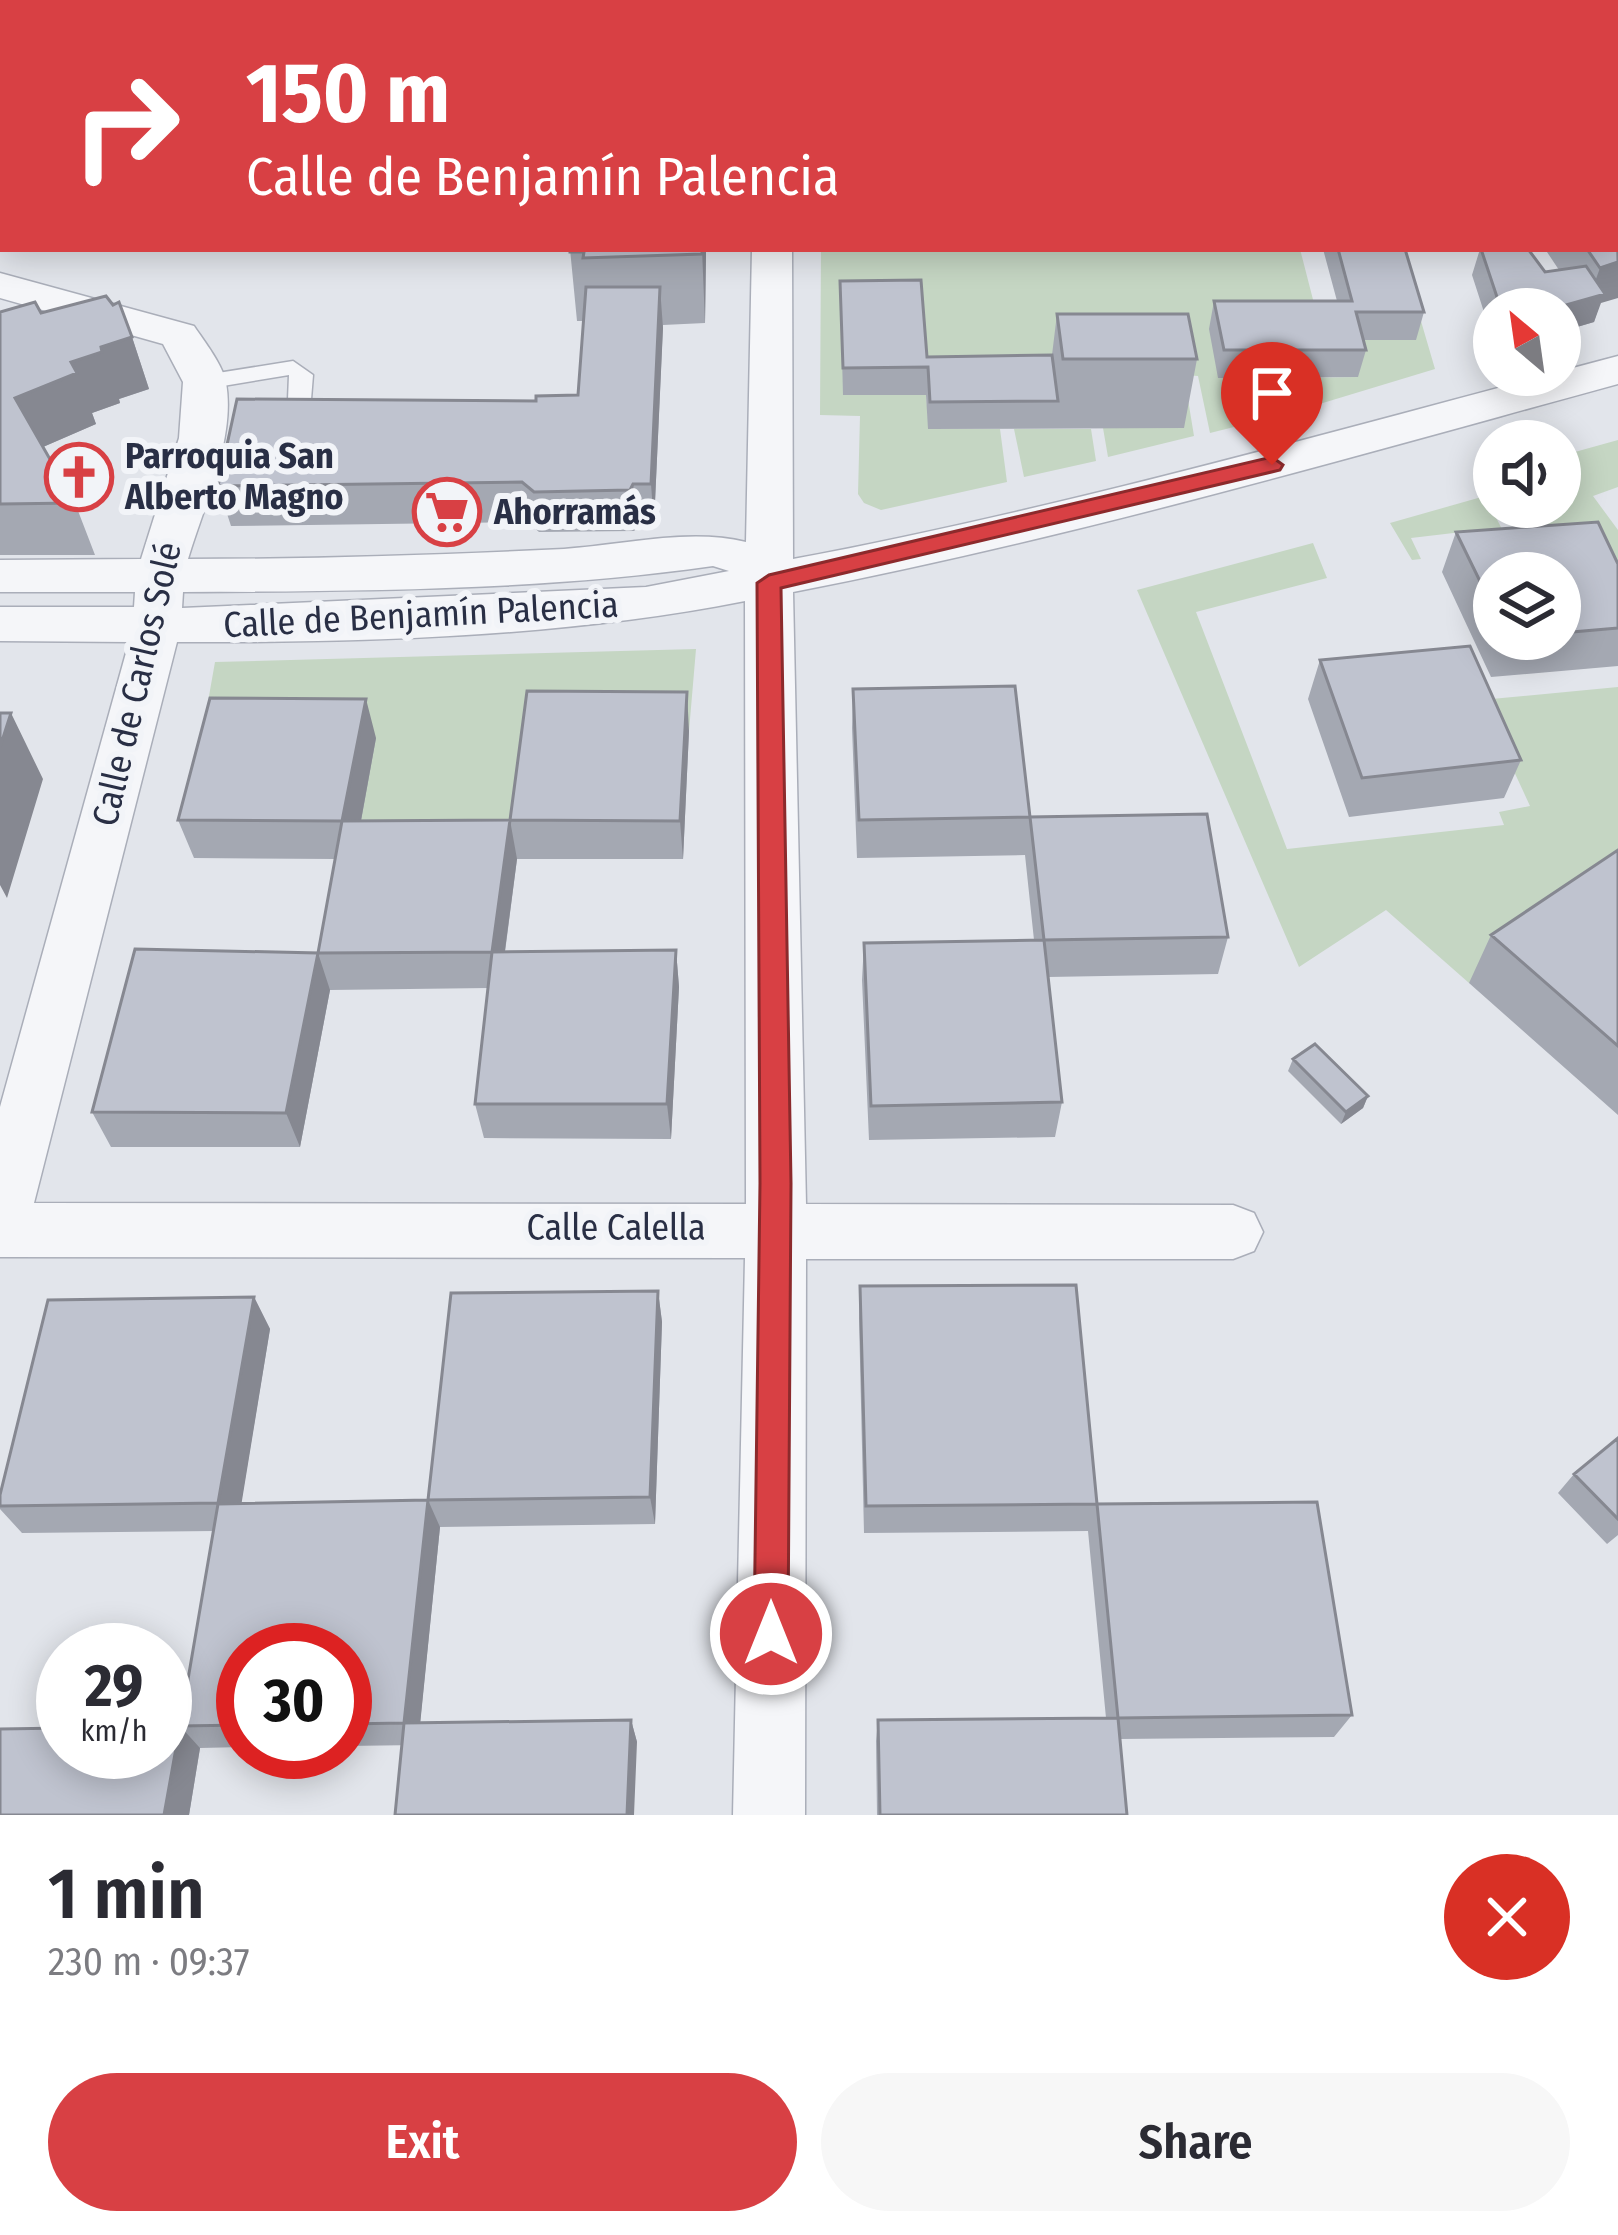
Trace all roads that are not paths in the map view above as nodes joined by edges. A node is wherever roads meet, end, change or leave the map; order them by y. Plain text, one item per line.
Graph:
1 (772, 252) edge
2 (0, 285) edge
3 (1618, 370) edge
4 (205, 382) junction
5 (298, 424) edge
6 (770, 486) junction
7 (713, 550) junction
8 (0, 576) edge
9 (769, 583) junction
10 (159, 600) junction
11 (0, 624) edge
12 (0, 1216) edge
13 (776, 1228) junction
14 (0, 1230) edge
15 (1233, 1232) dead end
16 (769, 1815) edge

1 - 6 street
2 - 4 street
3 - 9 street, Calle de Benjamín Palencia
4 - 5 lane
4 - 10 street, Calle de Carlos Solé
6 - 7 street
6 - 9 street
7 - 9 street
7 - 10 street, Calle de Benjamín Palencia
8 - 10 street, Calle de Benjamín Palencia
9 - 10 street, Calle de Benjamín Palencia
9 - 13 street
10 - 11 street, Calle de Benjamín Palencia
10 - 12 street, Calle de Carlos Solé
13 - 14 street, Calle Calella
13 - 15 street, Calle Calella
13 - 16 street

